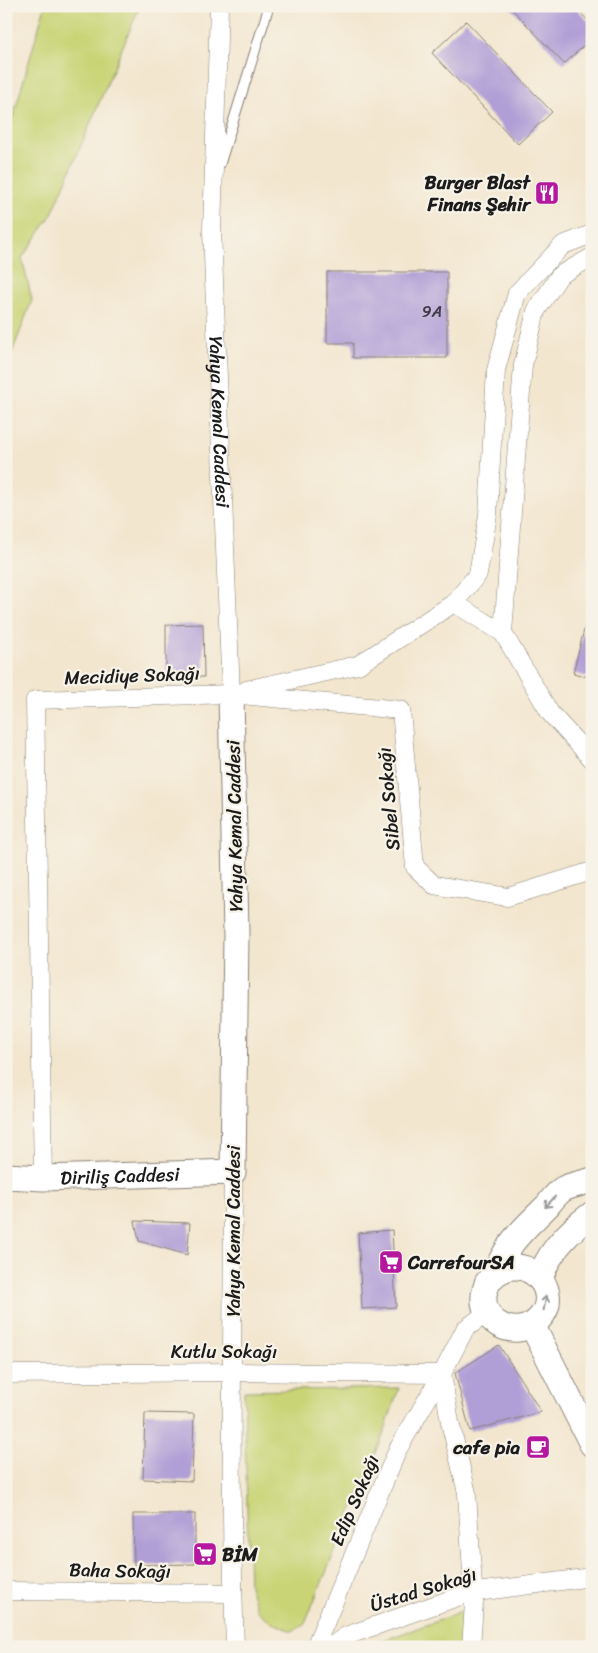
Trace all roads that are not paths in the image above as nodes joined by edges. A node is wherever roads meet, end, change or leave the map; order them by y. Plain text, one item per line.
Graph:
1 (218, 6) edge
2 (269, 6) edge
3 (214, 184) junction
4 (592, 234) edge
5 (592, 257) edge
6 (454, 603) junction
7 (503, 633) junction
8 (231, 694) junction
9 (592, 759) edge
10 (592, 871) edge
11 (234, 1172) junction
12 (6, 1176) edge
13 (43, 1178) junction
14 (592, 1180) edge
15 (592, 1214) edge
16 (540, 1279) junction
17 (487, 1283) junction
18 (487, 1313) junction
19 (532, 1325) junction
20 (232, 1372) junction
21 (6, 1374) edge
22 (442, 1374) junction
23 (592, 1444) edge
24 (592, 1577) edge
25 (6, 1591) edge
26 (233, 1592) junction
27 (474, 1593) junction
28 (235, 1647) edge
29 (315, 1647) edge
30 (330, 1647) edge
31 (471, 1647) edge

1 - 3 street, Yahya Kemal Caddesi
2 - 3 lane
3 - 8 street, Yahya Kemal Caddesi
4 - 6 street
5 - 7 street
6 - 7 street
6 - 8 street
7 - 9 street
8 - 10 street, Sibel Sokağı
8 - 11 street, Yahya Kemal Caddesi
8 - 13 street, Mecidiye Sokağı
11 - 13 street, Diriliş Caddesi
11 - 20 street, Yahya Kemal Caddesi
12 - 13 street, Diriliş Caddesi
14 -> 17 street
15 - 16 street
16 - 17 street
19 -> 16 street
17 - 18 street
18 - 19 street
18 - 22 street, Edip Sokağı
19 - 23 street
20 - 21 street, Kutlu Sokağı
20 - 22 street, Kutlu Sokağı
20 - 26 street, Yahya Kemal Caddesi
22 - 27 street
22 - 29 street, Edip Sokağı
24 - 27 street, Üstad Sokağı
25 - 26 street, Baha Sokağı
26 - 28 street, Yahya Kemal Caddesi
27 - 30 street, Üstad Sokağı
27 - 31 street

